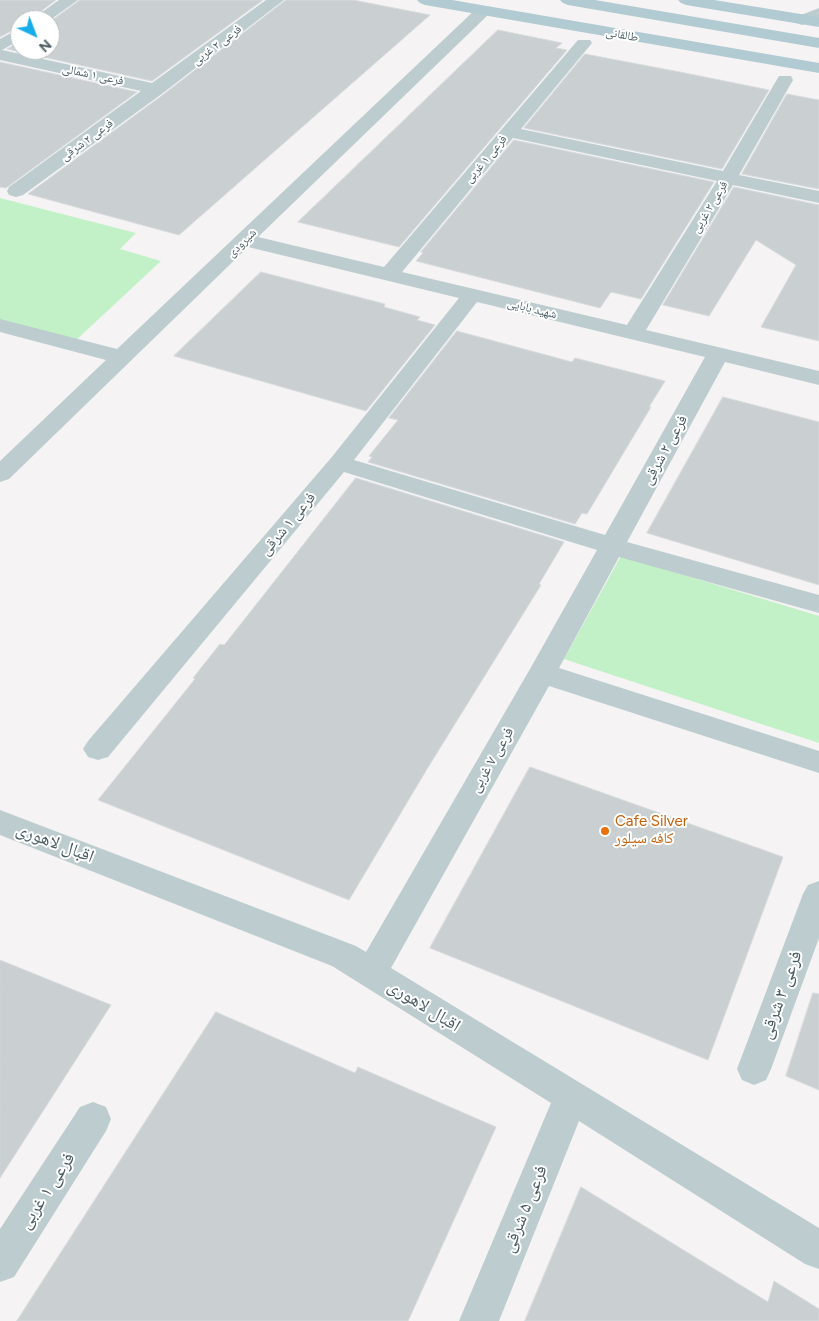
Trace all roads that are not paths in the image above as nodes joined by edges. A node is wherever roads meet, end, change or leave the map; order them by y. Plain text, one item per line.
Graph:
1 (70, 0) edge
2 (276, 0) edge
3 (426, 0) edge
4 (568, 0) edge
5 (686, 0) edge
6 (54, 10) edge
7 (483, 11) junction
8 (819, 13) edge
9 (802, 20) junction
10 (819, 22) edge
11 (584, 43) dead end
12 (819, 43) edge
13 (0, 55) edge
14 (819, 68) edge
15 (784, 80) dead end
16 (157, 89) junction
17 (509, 132) junction
18 (728, 178) junction
19 (16, 191) dead end
20 (819, 198) edge
21 (244, 240) junction
22 (388, 275) junction
23 (472, 295) junction
24 (0, 324) edge
25 (633, 334) junction
26 (718, 354) junction
27 (122, 357) junction
28 (819, 378) edge
29 (340, 463) junction
30 (0, 474) edge
31 (612, 546) junction
32 (819, 604) edge
33 (542, 673) junction
34 (98, 749) dead end
35 (819, 762) edge
36 (0, 822) edge
37 (819, 894) edge
38 (371, 973) junction
39 (754, 1069) dead end
40 (571, 1097) junction
41 (93, 1119) dead end
42 (819, 1250) edge
43 (0, 1263) edge
44 (479, 1321) edge

1 - 6 street
2 - 16 street, فرعی ۲ غربی
3 - 7 main road, طالقانی
4 - 12 main road, طالقانی
5 - 9 main road
7 - 14 main road, طالقانی
7 - 21 street, شیرودی
8 - 9 street
9 - 10 main road
11 - 17 street, فرعی ۱ غربی
13 - 16 street, فرعی ۱ شمالی
15 - 18 street, فرعی ۲ غربی
16 - 19 street, فرعی ۲ شرقی
17 - 18 street
17 - 22 street, فرعی ۱ غربی
18 - 20 street
18 - 25 street, فرعی ۲ غربی
21 - 22 street, شهید بابایی
21 - 27 street, شیرودی
22 - 23 street, شهید بابایی
23 - 25 street, شهید بابایی
23 - 29 street, فرعی ۱ شرقی
24 - 27 street
25 - 26 street, شهید بابایی
26 - 28 street, شهید بابایی
26 - 31 street, فرعی ۲ شرقی
27 - 30 street, شیرودی
29 - 31 street
29 - 34 street, فرعی ۱ شرقی
31 - 32 street
31 - 33 street, فرعی ۷ غربی
33 - 35 street
33 - 38 street, فرعی ۷ غربی
36 - 38 street, اقبال لاهوری
37 - 39 street, فرعی ۳ شرقی
38 - 40 street, اقبال لاهوری
40 - 42 street, اقبال لاهوری
40 - 44 street, فرعی ۵ شرقی
41 - 43 street, فرعی ۱ غربی

